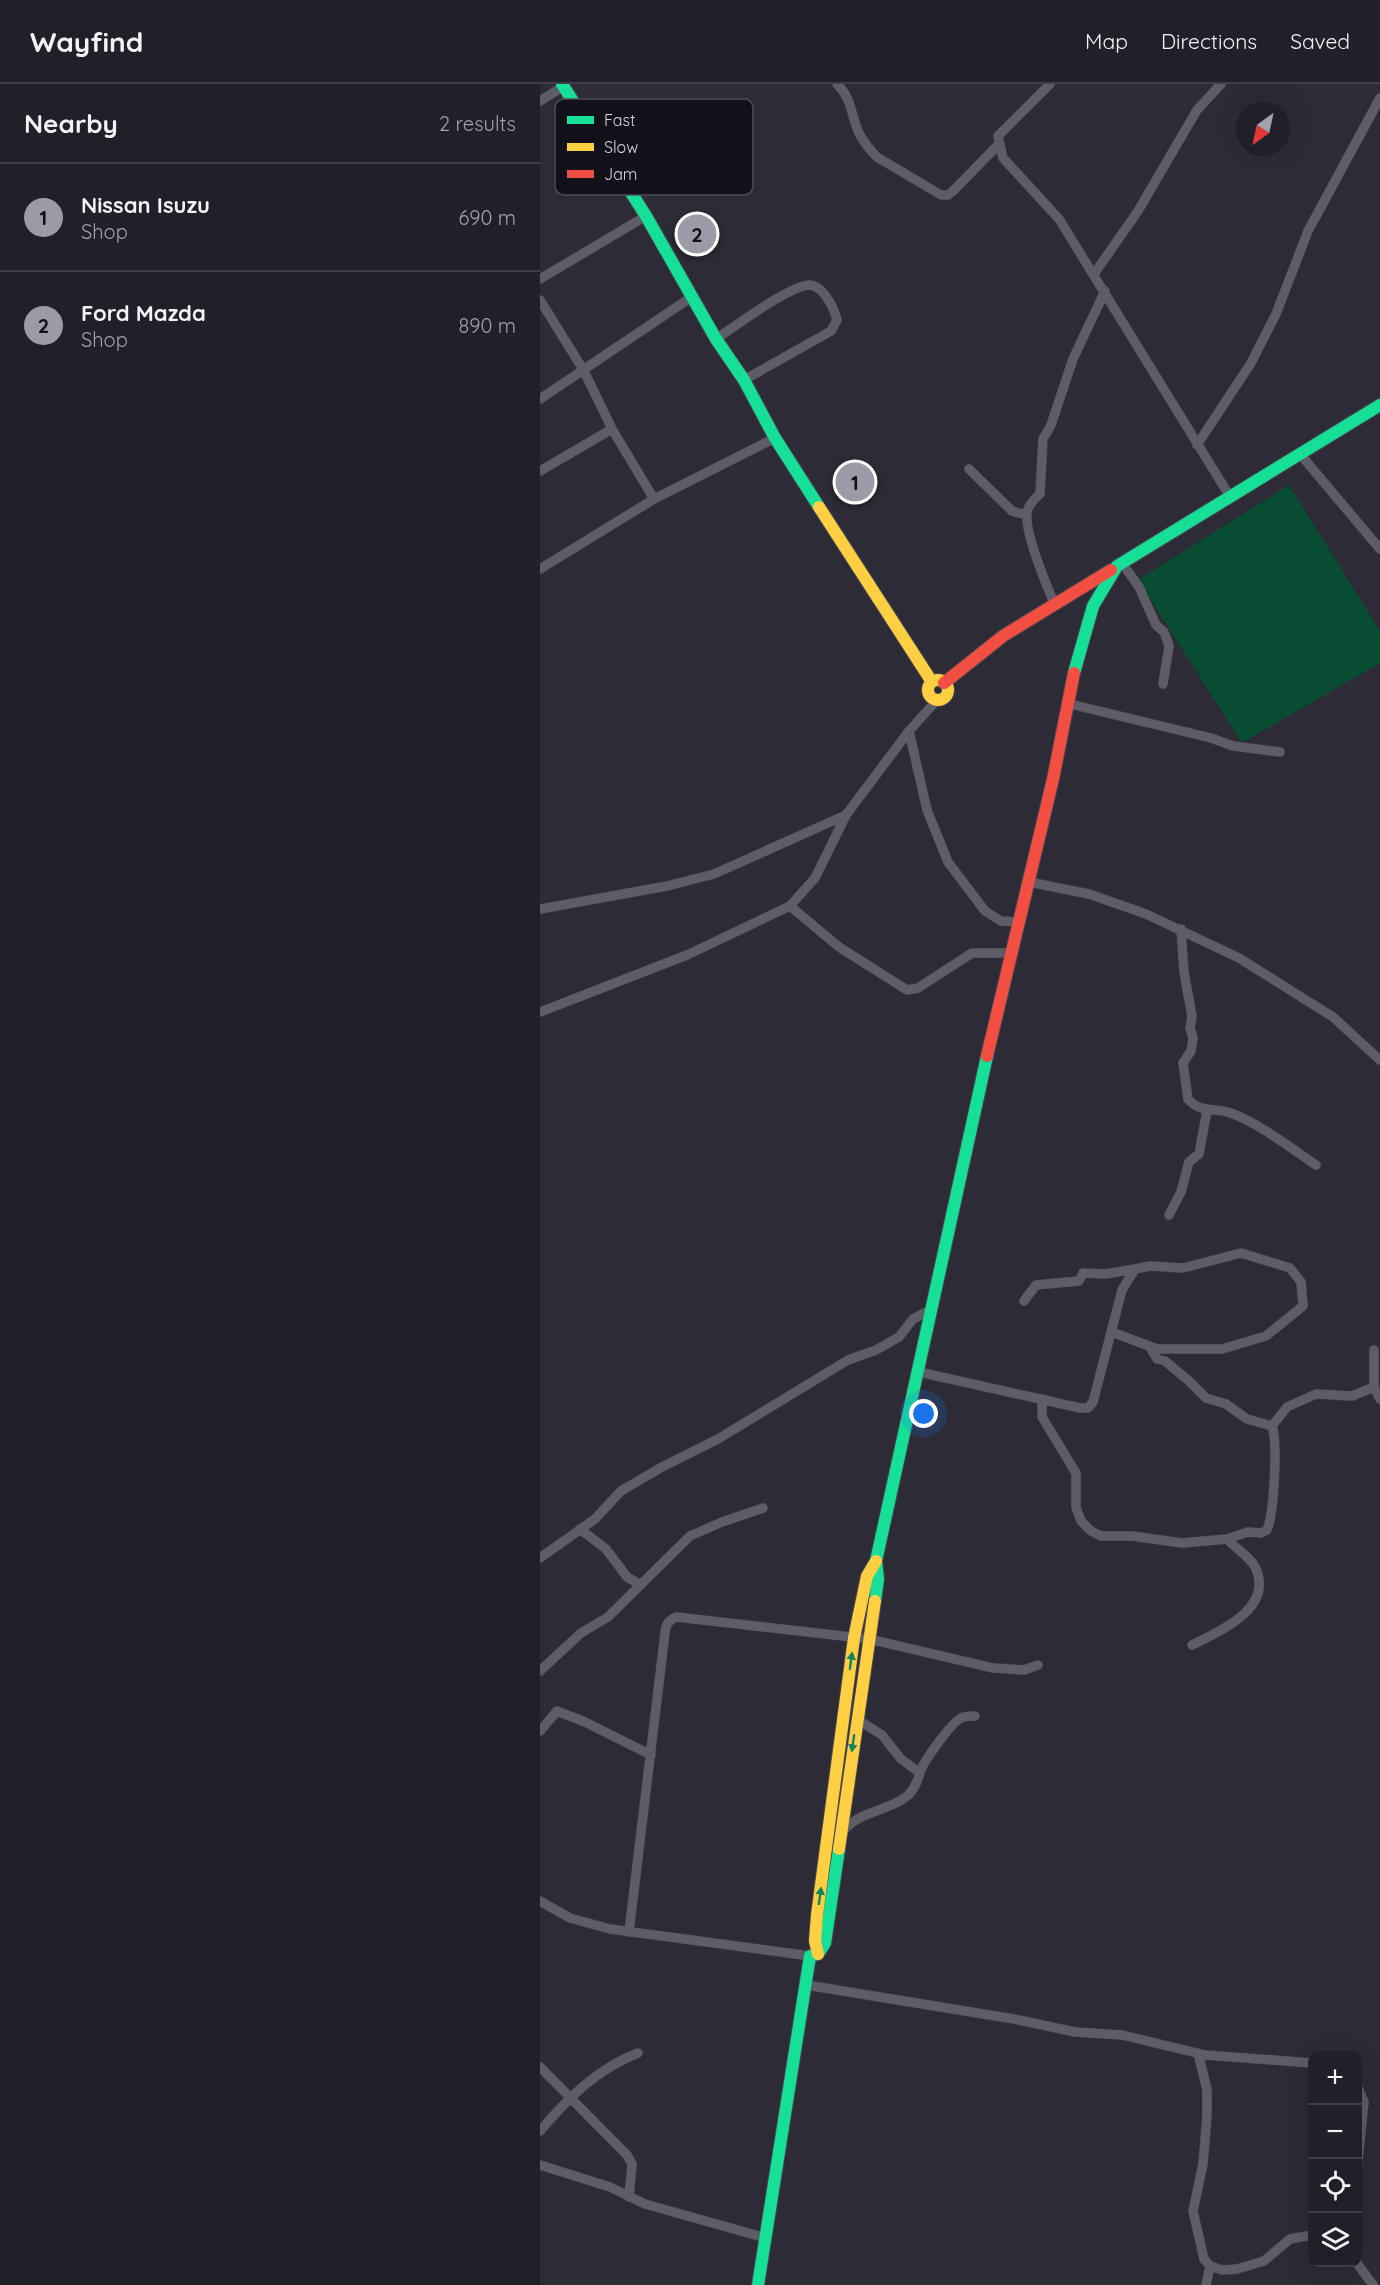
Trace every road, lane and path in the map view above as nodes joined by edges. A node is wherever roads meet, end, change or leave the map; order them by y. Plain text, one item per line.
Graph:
1 (837, 84) edge
2 (1050, 84) edge
3 (1221, 84) edge
4 (563, 85) edge
5 (1380, 98) edge
6 (572, 99) edge
7 (540, 100) edge
8 (999, 144) junction
9 (632, 195) edge
10 (645, 216) junction
11 (1094, 274) junction
12 (540, 279) edge
13 (1105, 291) junction
14 (693, 296) junction
15 (540, 300) edge
16 (549, 314) junction
17 (540, 320) edge
18 (716, 339) junction
19 (584, 371) junction
20 (744, 380) junction
21 (540, 399) edge
22 (1380, 405) edge
23 (612, 429) junction
24 (775, 438) junction
25 (1197, 445) junction
26 (1300, 454) junction
27 (969, 469) dead end
28 (540, 471) edge
29 (1230, 495) junction
30 (654, 499) junction
31 (1026, 515) junction
32 (1380, 549) edge
33 (1120, 565) junction
34 (540, 569) edge
35 (1054, 603) junction
36 (938, 683) junction
37 (1163, 684) dead end
38 (937, 700) joint
39 (1070, 704) junction
40 (909, 731) junction
41 (1280, 752) dead end
42 (846, 815) junction
43 (1029, 882) junction
44 (790, 906) junction
45 (540, 909) edge
46 (1019, 922) junction
47 (1181, 929) junction
48 (1011, 953) junction
49 (540, 1012) edge
50 (1380, 1060) edge
51 (1207, 1111) junction
52 (1316, 1165) dead end
53 (1169, 1215) dead end
54 (1135, 1269) junction
55 (1024, 1301) dead end
56 (932, 1309) junction
57 (1112, 1332) junction
58 (1150, 1347) junction
59 (1374, 1350) dead end
60 (919, 1372) junction
61 (1374, 1387) junction
62 (1380, 1398) edge
63 (1042, 1399) junction
64 (1272, 1426) junction
65 (763, 1508) dead end
66 (580, 1529) junction
67 (1227, 1539) junction
68 (540, 1558) edge
69 (876, 1561) junction
70 (641, 1585) junction
71 (854, 1638) junction
72 (869, 1639) junction
73 (1192, 1645) dead end
74 (1038, 1665) dead end
75 (540, 1671) edge
76 (846, 1696) junction
77 (860, 1699) junction
78 (975, 1716) dead end
79 (857, 1719) junction
80 (540, 1731) edge
81 (651, 1755) junction
82 (920, 1773) junction
83 (840, 1838) junction
84 (540, 1901) edge
85 (628, 1932) junction
86 (814, 1955) junction
87 (806, 1985) junction
88 (638, 2053) dead end
89 (1198, 2053) junction
90 (1308, 2063) edge
91 (540, 2067) edge
92 (1362, 2097) edge
93 (569, 2098) junction
94 (540, 2131) edge
95 (1358, 2159) edge
96 (540, 2164) edge
97 (629, 2197) junction
98 (1308, 2236) edge
99 (765, 2238) junction
100 (1210, 2266) junction
101 (1360, 2267) edge
102 (758, 2285) edge
103 (1206, 2285) edge
104 (1373, 2285) edge

1 - 8 street
2 - 8 street
3 - 11 street
4 - 6 street
4 - 7 street
5 - 25 street
8 - 11 street
9 - 10 street
10 - 12 street
10 - 14 street
11 - 13 street
13 - 25 street
13 - 31 street
14 - 18 street
14 - 19 street
15 - 16 street
16 - 17 street
16 - 19 street
18 - 20 street
18 - 20 street
19 - 21 street
19 - 23 street
20 - 24 street
22 - 26 street
23 - 28 street
23 - 30 street
24 - 30 street
24 - 36 street
25 - 29 street
26 - 29 street
26 - 32 street
27 - 31 street
29 - 33 street
30 - 34 street
31 - 35 street
33 - 35 street
33 - 37 street
33 - 39 street
35 - 36 street
36 - 38 street
38 - 40 street
39 - 41 street
39 - 43 street
40 - 42 street
40 - 46 street
42 - 44 street
42 - 45 street
43 - 46 street
43 - 47 street
44 - 48 street
44 - 49 street
46 - 48 street
47 - 50 street
47 - 51 street
48 - 56 street
51 - 52 street
51 - 53 street
54 - 55 street
54 - 57 street
54 - 58 street
56 - 60 street
56 - 66 street
57 - 58 street
57 - 63 street
58 - 64 street
59 - 61 street
60 - 63 street
60 - 69 street
61 - 62 street
61 - 64 street
63 - 67 street
64 - 67 street
65 - 70 street
66 - 68 street
66 - 70 street
67 - 73 street
69 - 71 street
69 - 72 street
70 - 75 street
71 - 72 street
76 -> 71 street
71 - 81 street
72 - 74 street
72 - 77 street
76 - 77 street
86 -> 76 street
77 - 79 street
78 - 82 street
79 - 82 street
79 -> 83 street
80 - 81 street
81 - 85 street
82 - 83 street
83 - 86 street
84 - 85 street
85 - 86 street
86 - 87 street
87 - 89 street
87 - 99 street
88 - 93 street
89 - 90 street
89 - 100 street
91 - 93 street
92 - 95 street
93 - 94 street
93 - 97 street
96 - 97 street
97 - 99 street
98 - 100 street
99 - 102 street
100 - 103 street
101 - 104 street

